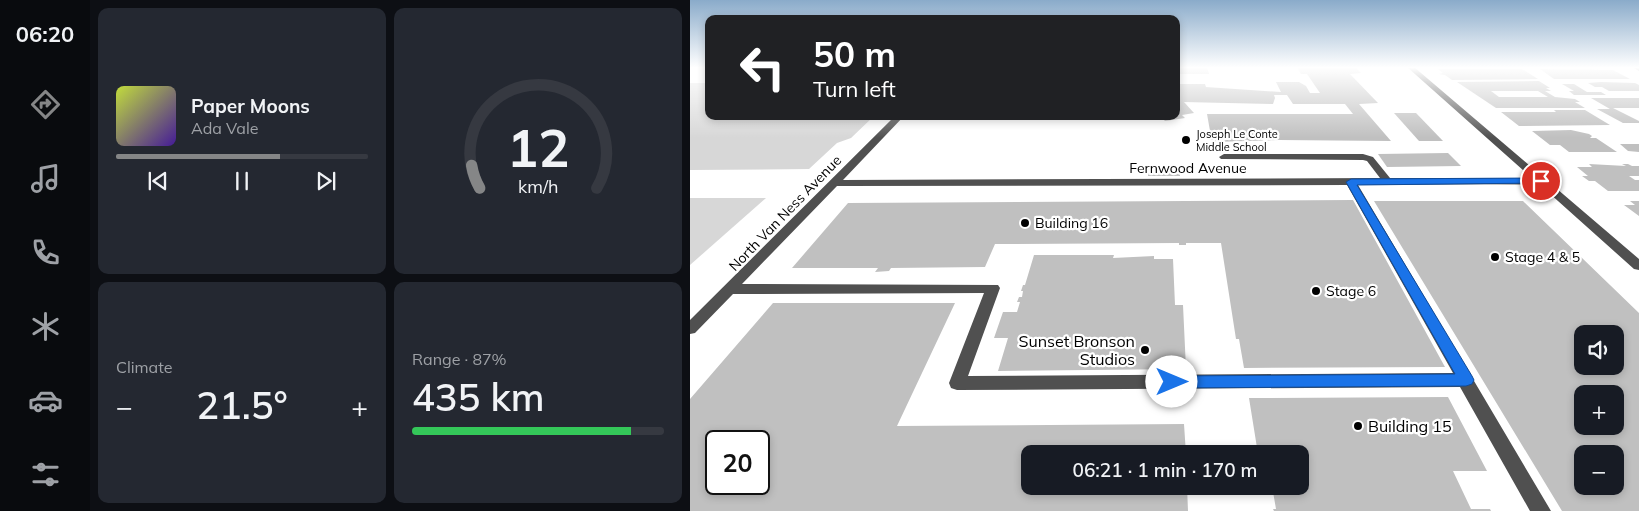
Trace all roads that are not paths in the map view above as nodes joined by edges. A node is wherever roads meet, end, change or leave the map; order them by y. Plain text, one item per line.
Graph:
1 (1437, 91) edge
2 (896, 120) edge
3 (1224, 157) dead end
4 (1541, 181) junction
5 (1351, 182) junction
6 (1388, 182) junction
7 (835, 183) junction
8 (1639, 266) edge
9 (731, 289) junction
10 (690, 329) edge
11 (1466, 380) junction
12 (1541, 511) edge

1 - 4 street
2 - 7 street, North Van Ness Avenue
3 - 6 street
4 - 6 street, Fernwood Avenue
4 - 8 street
5 - 6 street, Fernwood Avenue
5 - 7 street, Fernwood Avenue
5 - 11 street
7 - 9 street, North Van Ness Avenue
9 - 10 street, North Van Ness Avenue
9 - 11 street
11 - 12 street

